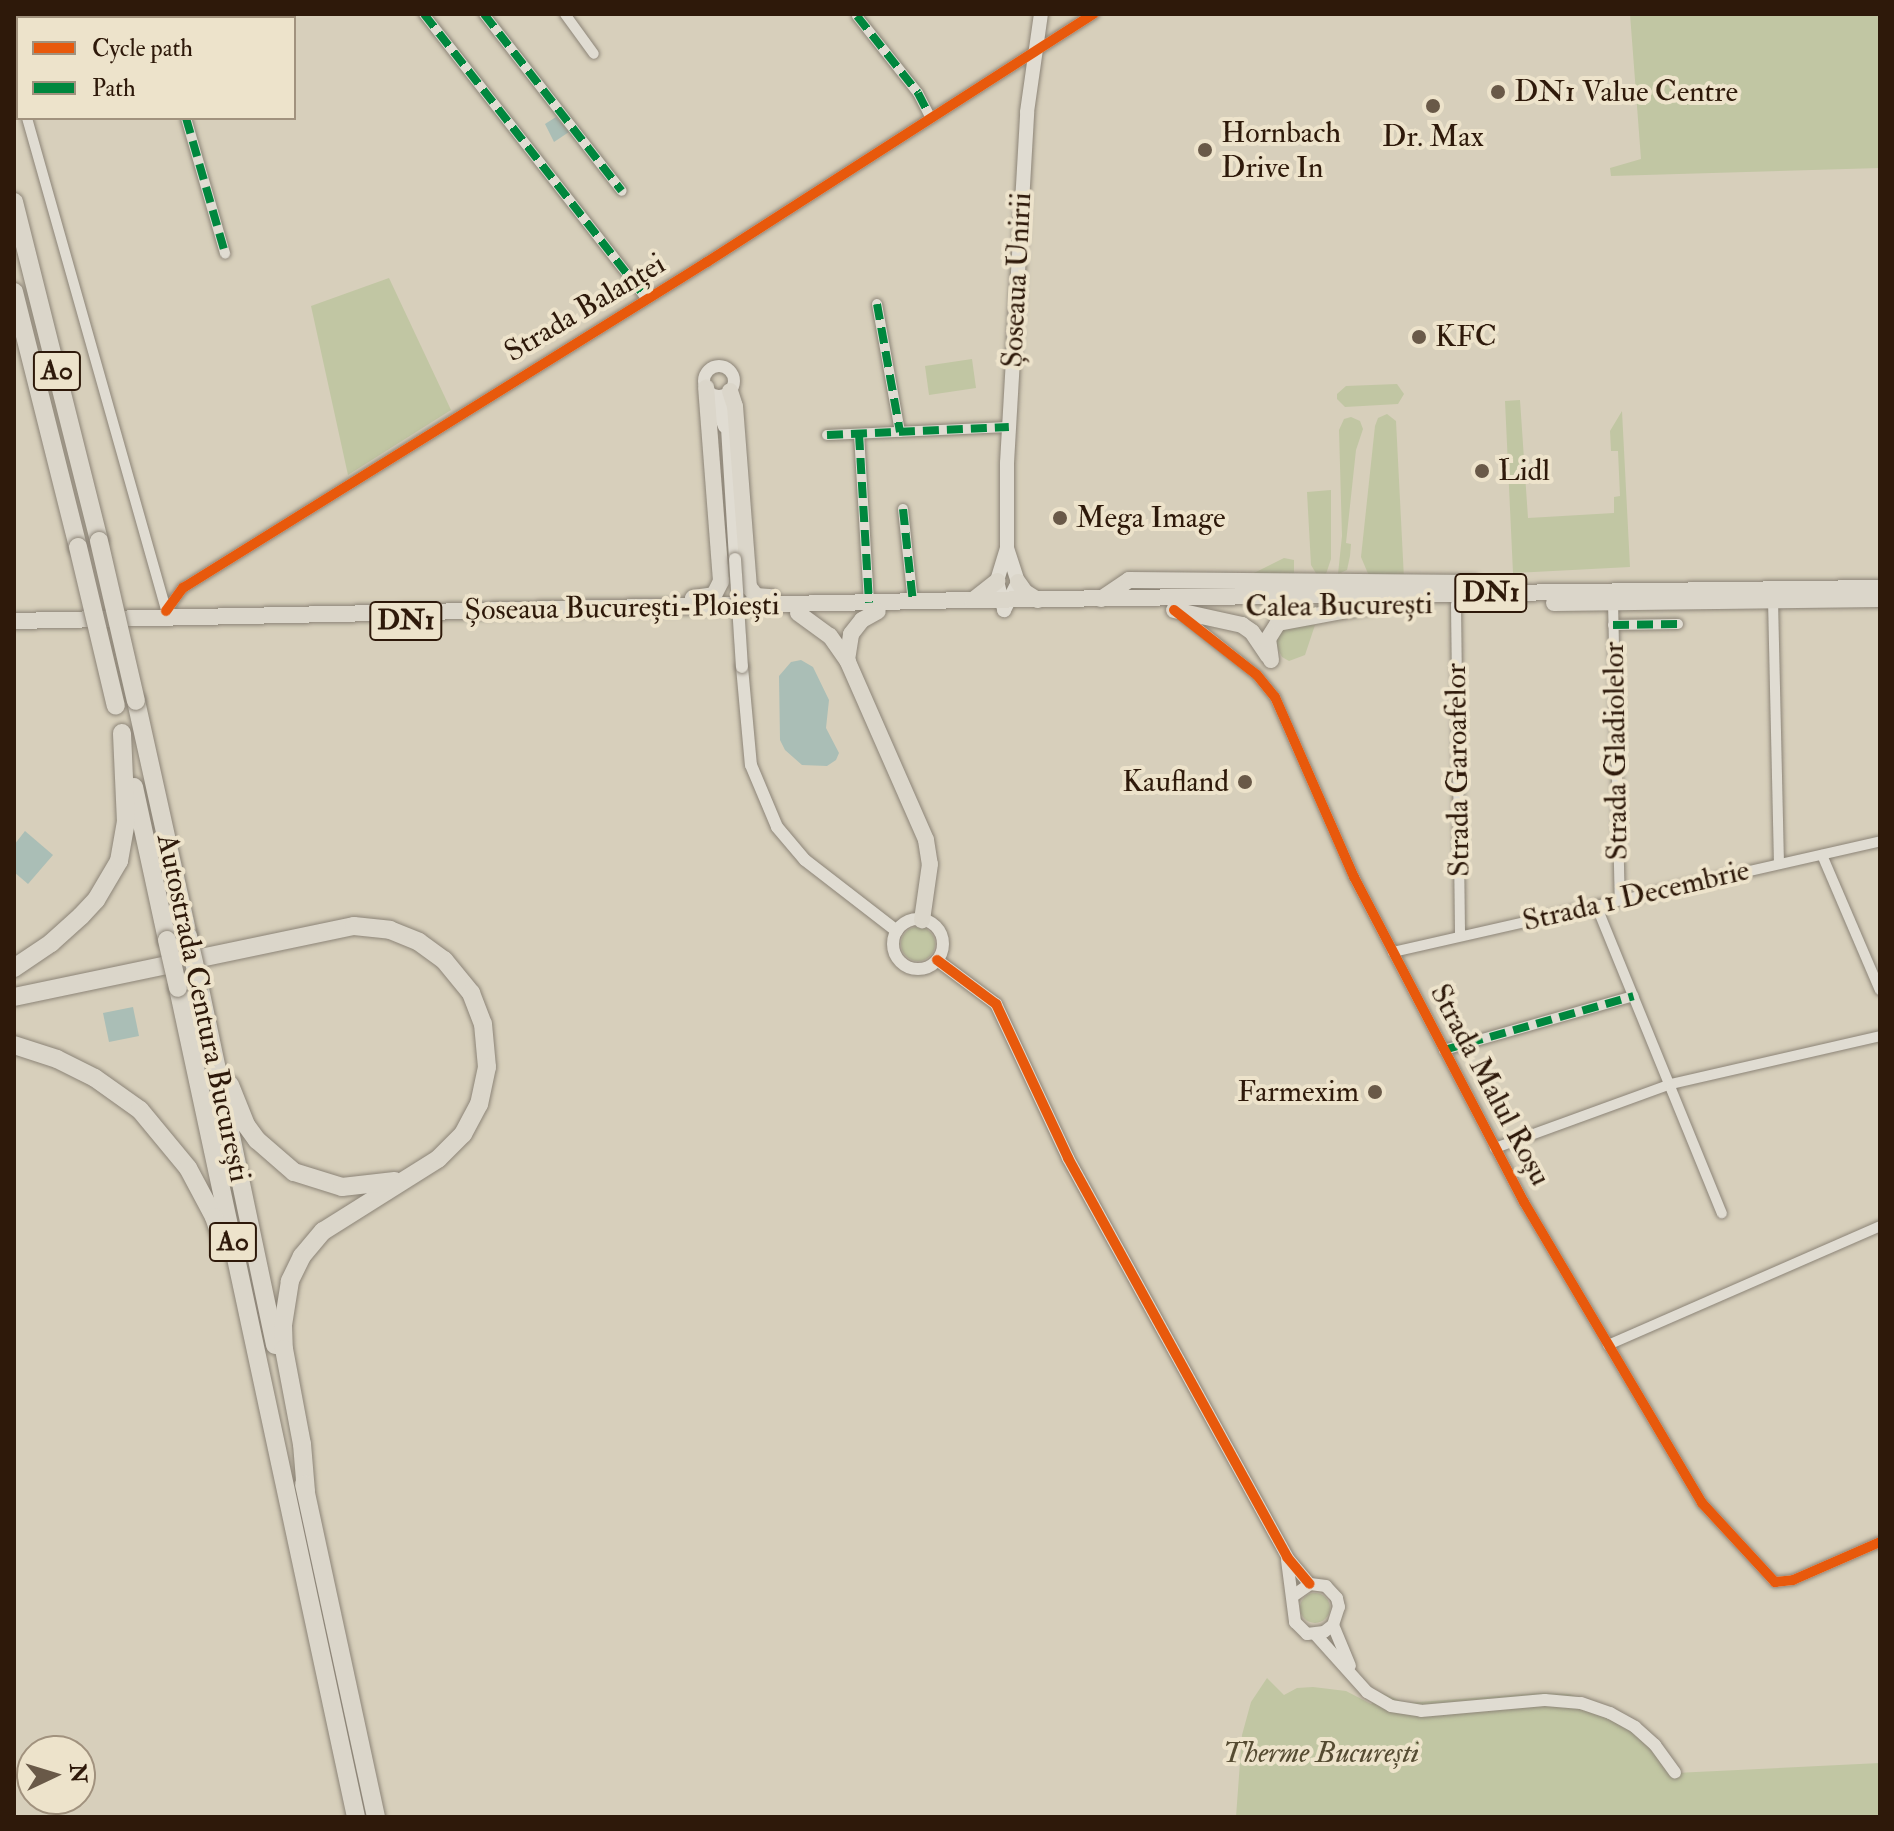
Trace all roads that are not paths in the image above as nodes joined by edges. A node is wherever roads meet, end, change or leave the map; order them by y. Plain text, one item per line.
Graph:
1 (424, 14) edge
2 (484, 14) edge
3 (565, 14) edge
4 (1041, 14) edge
5 (1094, 14) edge
6 (857, 16) dead end
7 (1035, 51) junction
8 (594, 54) dead end
9 (931, 118) junction
10 (28, 120) edge
11 (187, 120) edge
12 (622, 191) dead end
13 (14, 202) edge
14 (225, 253) dead end
15 (14, 292) edge
16 (647, 299) junction
17 (877, 304) dead end
18 (718, 392) junction
19 (1009, 427) junction
20 (900, 432) junction
21 (859, 434) junction
22 (827, 435) dead end
23 (903, 509) dead end
24 (1007, 548) junction
25 (997, 581) junction
26 (1018, 582) junction
27 (1880, 588) edge
28 (1614, 596) junction
29 (1880, 599) edge
30 (972, 600) junction
31 (1773, 600) junction
32 (913, 602) junction
33 (844, 603) junction
34 (1005, 603) junction
35 (1456, 604) junction
36 (1038, 605) junction
37 (1369, 606) junction
38 (874, 607) junction
39 (600, 608) junction
40 (1174, 610) junction
41 (798, 613) junction
42 (167, 614) junction
43 (14, 621) edge
44 (1232, 621) junction
45 (1678, 624) dead end
46 (1613, 625) junction
47 (14, 630) edge
48 (1220, 645) junction
49 (848, 662) junction
50 (122, 733) junction
51 (1880, 841) edge
52 (1822, 855) junction
53 (1779, 864) junction
54 (1620, 900) junction
55 (1596, 905) junction
56 (922, 920) junction
57 (897, 931) junction
58 (1460, 936) junction
59 (1393, 952) junction
60 (937, 960) junction
61 (14, 968) edge
62 (1880, 990) edge
63 (1633, 996) junction
64 (14, 997) edge
65 (203, 1005) junction
66 (1880, 1036) edge
67 (14, 1045) edge
68 (1444, 1050) junction
69 (1671, 1084) junction
70 (1495, 1148) junction
71 (409, 1177) junction
72 (1722, 1213) dead end
73 (1880, 1226) edge
74 (1608, 1345) junction
75 (296, 1495) junction
76 (1880, 1542) edge
77 (1287, 1557) junction
78 (1310, 1584) junction
79 (1293, 1596) junction
80 (1333, 1625) junction
81 (1315, 1634) junction
82 (1367, 1692) junction
83 (1675, 1773) dead end
84 (356, 1817) edge
85 (376, 1817) edge

1 - 16 street
2 - 12 street
3 - 8 street
4 - 7 main road, Șoseaua Unirii
5 - 7 street, Strada Balanței
6 - 9 street
7 - 9 street, Strada Balanței
7 - 19 main road, Șoseaua Unirii
9 - 16 street, Strada Balanței
10 - 42 street
11 - 14 street
13 - 65 highway, Autostrada Centura București / A0, bridge
15 - 50 highway, Autostrada Centura București / A0, bridge
16 - 42 street, Strada Balanței
17 - 20 street
18 - 33 highway
18 - 39 highway
18 - 57 street, bridge
19 - 20 street
19 - 24 main road, Șoseaua Unirii
20 - 21 street
21 - 22 street
21 - 38 street
23 - 32 street
24 - 25 main road, Șoseaua Unirii
24 - 26 main road, Șoseaua Unirii
25 - 30 highway
25 - 34 main road
26 - 34 main road
26 - 36 highway
27 - 28 highway, Calea București / DN1
28 - 31 highway, Calea București / DN1
28 - 35 highway, Calea București / DN1
28 - 36 highway, DN1
28 - 46 street, Strada Gladiolelor
29 - 31 highway, Calea București / DN1
30 - 32 highway, Șoseaua București-Ploiești / DN1
30 - 34 highway, Șoseaua București-Ploiești / DN1
31 - 53 street
32 - 38 highway, Șoseaua București-Ploiești / DN1
33 - 38 highway, Șoseaua București-Ploiești / DN1
33 - 39 highway, Șoseaua București-Ploiești / DN1
34 - 36 highway, Șoseaua București-Ploiești / DN1
34 - 38 highway, Șoseaua București-Ploiești / DN1
35 - 37 highway, Calea București / DN1
35 - 58 street, Strada Garoafelor
36 - 40 highway, Calea București / DN1
37 - 40 highway, Calea București / DN1
37 - 44 highway
38 - 41 highway, Șoseaua București-Ploiești / DN1
38 - 49 highway
39 - 42 highway, Șoseaua București-Ploiești / DN1
40 - 44 highway
40 - 48 street, Strada Malul Roșu
41 - 47 highway, Șoseaua București-Ploiești / DN1
41 - 49 highway
42 - 43 highway, Șoseaua București-Ploiești / DN1
44 - 48 street
45 - 46 street
46 - 54 street, Strada Gladiolelor
48 - 59 street, Strada Malul Roșu
49 - 56 highway
50 - 61 highway
50 - 75 highway, Autostrada Centura București / A0, bridge
51 - 52 street, Strada 1 Decembrie
52 - 53 street, Strada 1 Decembrie
52 - 62 street
53 - 54 street, Strada 1 Decembrie
54 - 55 street, Strada 1 Decembrie
55 - 58 street, Strada 1 Decembrie
55 - 63 street
56 - 57 street
56 - 60 street
57 - 60 street
58 - 59 street, Strada 1 Decembrie
59 - 68 street, Strada Malul Roșu
60 - 77 street
63 - 68 street
63 - 69 street
64 - 71 highway
65 - 71 highway
65 - 75 highway, Autostrada Centura București / A0
66 - 69 street
67 - 75 highway
68 - 70 street, Strada Malul Roșu
69 - 70 street
69 - 72 street
70 - 74 street, Strada Malul Roșu
71 - 75 highway
73 - 74 street
74 - 76 street, Strada Malul Roșu
75 - 84 highway, Autostrada Centura București / A0
75 - 85 highway, Autostrada Centura București / A0
77 - 78 street
77 - 79 street
78 - 79 street
78 - 80 street
79 - 81 street
80 - 81 street
80 - 82 street
81 - 82 street
82 - 83 street

